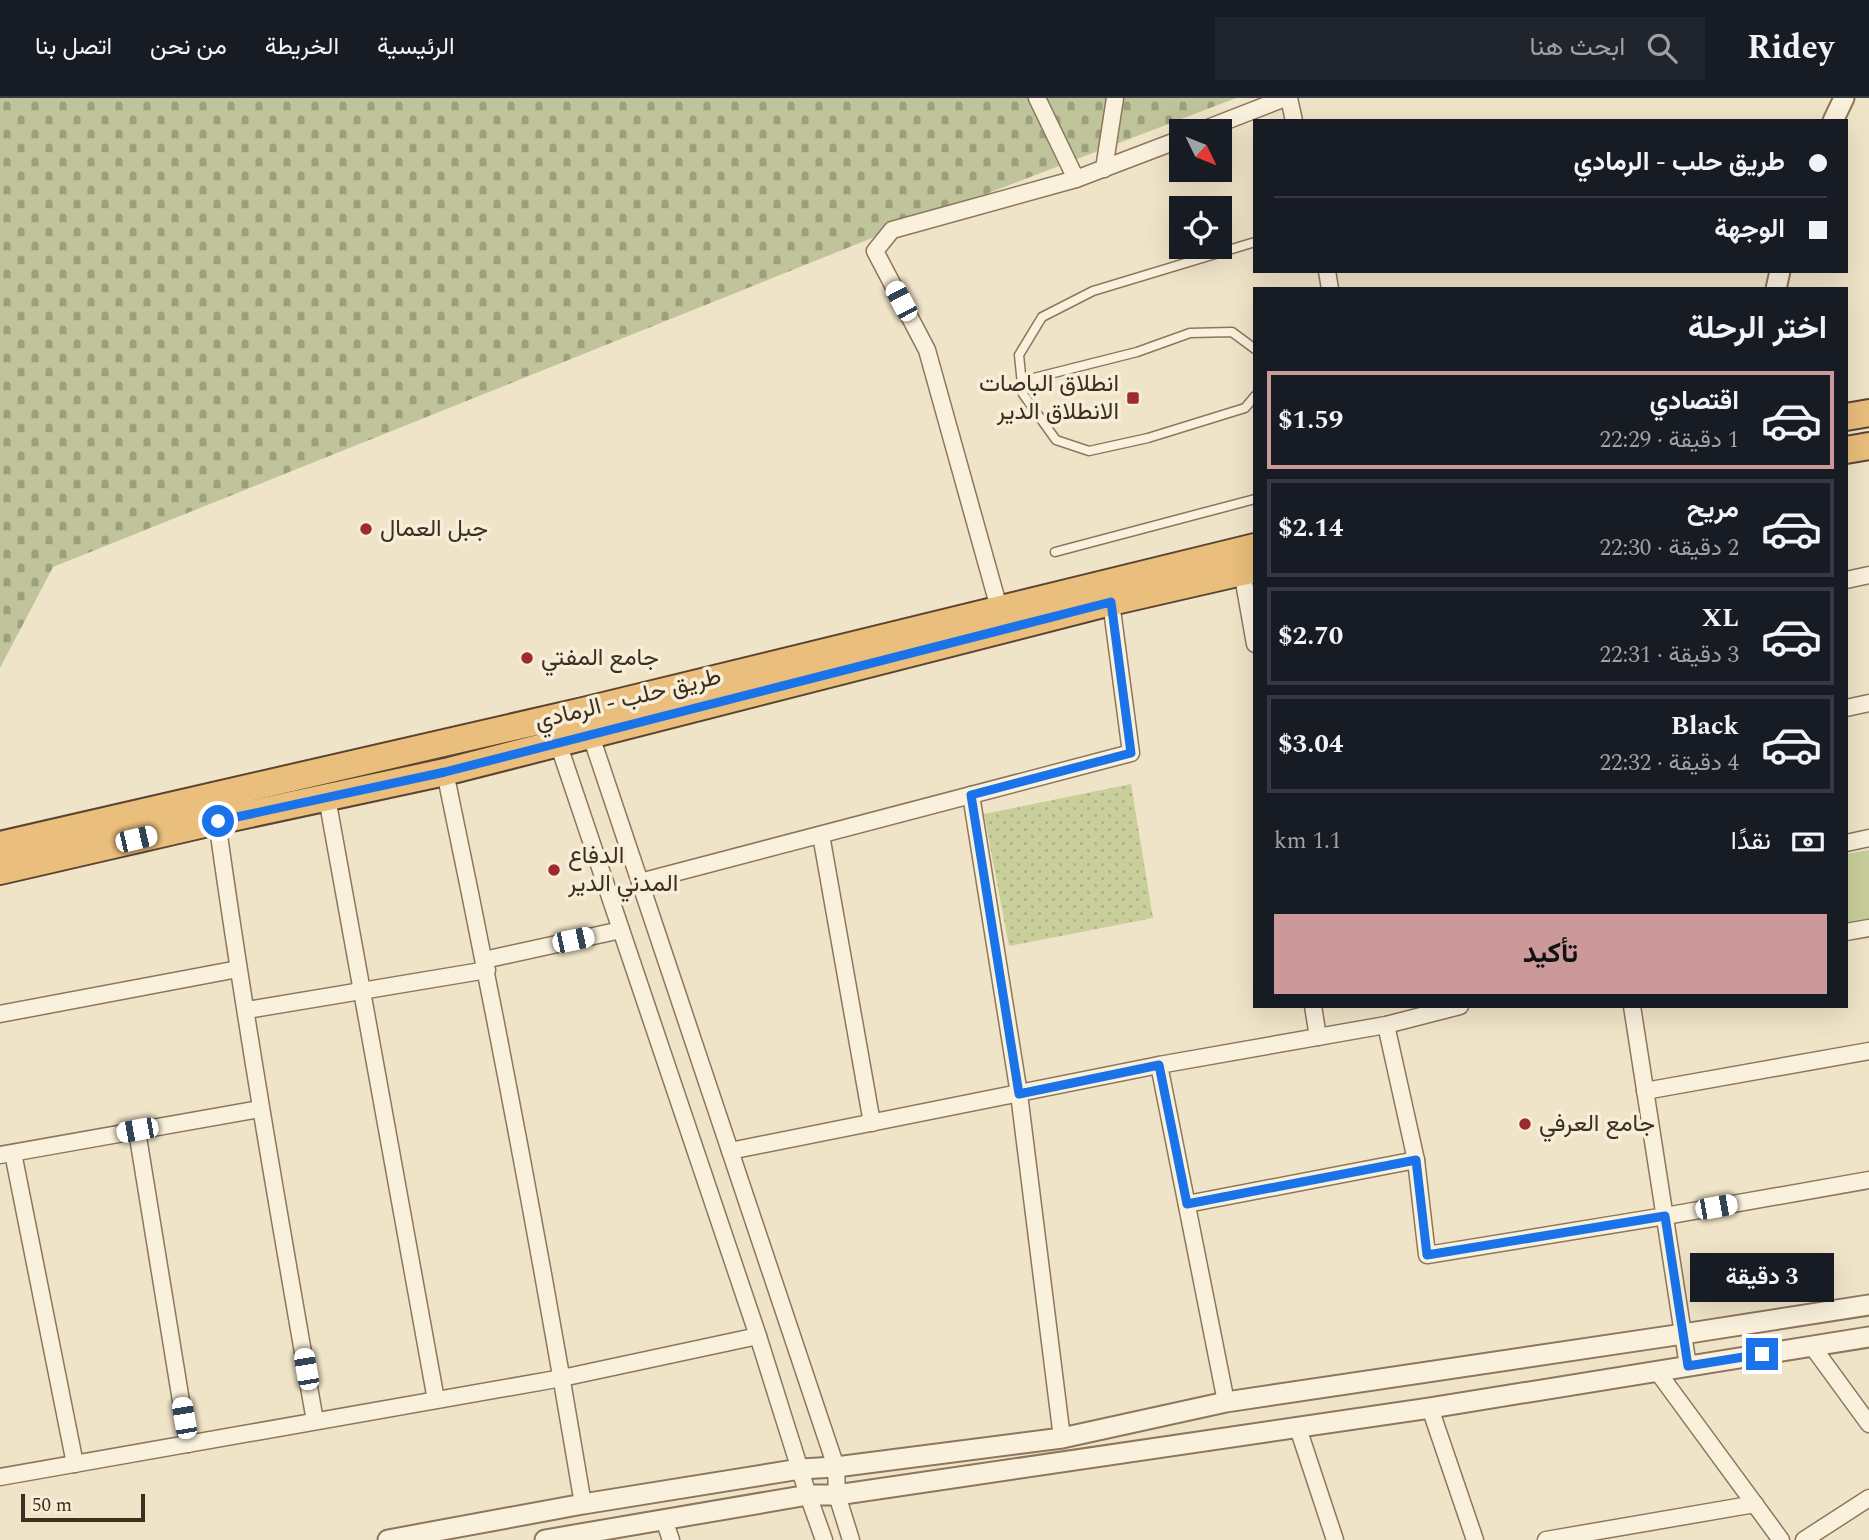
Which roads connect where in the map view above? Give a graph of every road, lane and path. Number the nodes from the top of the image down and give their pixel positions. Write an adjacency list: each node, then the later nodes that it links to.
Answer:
1 (1037, 98): 10 (street)
2 (1115, 98): 9 (street)
3 (1287, 98): 5 (street); 6 (street)
4 (1844, 98): 7 (street)
5 (1232, 119)
6 (1293, 119)
7 (1834, 119)
8 (1169, 144): 9 (street)
9 (1104, 169): 10 (street)
10 (1076, 179): 26 (street)
11 (1253, 243): 13 (lane)
12 (1253, 348): 13 (lane)
13 (1022, 381): 14 (lane)
14 (1253, 398)
15 (1869, 413): 16 (highway)
16 (1848, 417)
17 (1869, 446): 18 (highway)
18 (1848, 450)
19 (1253, 500): 21 (lane)
20 (1253, 547): 26 (highway, طريق حلب - الرمادي)
21 (1055, 552)
22 (1249, 570): 25 (highway, طريق حلب - الرمادي); 27 (street)
23 (1869, 575): 24 (street)
24 (1848, 580)
25 (1111, 602): 30 (highway, طريق حلب - الرمادي); 33 (street)
26 (999, 608): 30 (highway, طريق حلب - الرمادي)
27 (1253, 619)
28 (1869, 703): 29 (street)
29 (1848, 708)
30 (587, 722): 31 (highway, طريق حلب - الرمادي); 41 (street)
31 (554, 730): 32 (highway, طريق حلب - الرمادي); 39 (highway, طريق حلب - الرمادي); 43 (street)
32 (445, 772): 34 (highway, طريق حلب - الرمادي); 45 (street)
33 (971, 795): 36 (street); 58 (street)
34 (327, 799): 35 (highway, طريق حلب - الرمادي); 47 (street)
35 (218, 821): 40 (highway, طريق حلب - الرمادي); 46 (street)
36 (821, 835): 41 (street); 60 (street)
37 (1869, 838): 38 (street)
38 (1848, 843)
39 (0, 845)
40 (0, 871)
41 (640, 882): 62 (street)
42 (1869, 928): 44 (street)
43 (621, 930): 45 (street); 70 (street)
44 (1848, 932)
45 (485, 965): 47 (street); 75 (street)
46 (238, 969): 51 (street); 52 (street)
47 (360, 991): 51 (street); 76 (street)
48 (1313, 1008): 54 (street)
49 (1451, 1008): 53 (street)
50 (1632, 1008): 57 (street)
51 (247, 1010): 59 (street)
52 (0, 1014)
53 (1386, 1025): 54 (street); 64 (street)
54 (1318, 1037): 56 (street)
55 (1869, 1051): 57 (street)
56 (1159, 1065): 58 (street); 66 (street)
57 (1645, 1091): 67 (street)
58 (1019, 1094): 60 (street); 82 (street)
59 (260, 1109): 61 (street); 79 (street)
60 (873, 1123): 62 (street)
61 (137, 1130): 63 (street); 83 (street)
62 (730, 1152): 85 (street)
63 (7, 1154): 84 (street)
64 (1416, 1160): 66 (street); 67 (street)
65 (1869, 1180): 67 (street)
66 (1187, 1204): 77 (street)
67 (1665, 1216): 69 (street)
68 (1869, 1305): 69 (street)
69 (1683, 1334): 73 (street); 77 (street)
70 (758, 1336): 75 (street); 86 (street)
71 (1869, 1337): 72 (street)
72 (1812, 1346): 73 (street); 80 (street)
73 (1688, 1366): 74 (street)
74 (1657, 1371): 78 (street); 92 (street)
75 (562, 1378): 76 (street); 91 (street)
76 (436, 1400): 79 (street)
77 (1226, 1402): 82 (street)
78 (1430, 1408): 81 (street); 100 (street)
79 (315, 1422): 83 (street)
80 (1869, 1424)
81 (1298, 1428): 89 (street); 99 (street)
82 (1062, 1438): 85 (street)
83 (188, 1444): 84 (street)
84 (75, 1464): 87 (street)
85 (836, 1467): 86 (street); 89 (street)
86 (800, 1469): 88 (street); 91 (street)
87 (0, 1477)
88 (808, 1495): 89 (street); 93 (street); 97 (street)
89 (837, 1495): 98 (street)
90 (1869, 1498): 103 (street)
91 (583, 1504): 94 (street)
92 (1755, 1504): 101 (street); 102 (street)
93 (664, 1520): 95 (street); 96 (street)
94 (400, 1539)
95 (545, 1540)
96 (671, 1540)
97 (824, 1540)
98 (851, 1540)
99 (1335, 1540)
100 (1473, 1540)
101 (1546, 1540)
102 (1781, 1540)
103 (1804, 1540)

